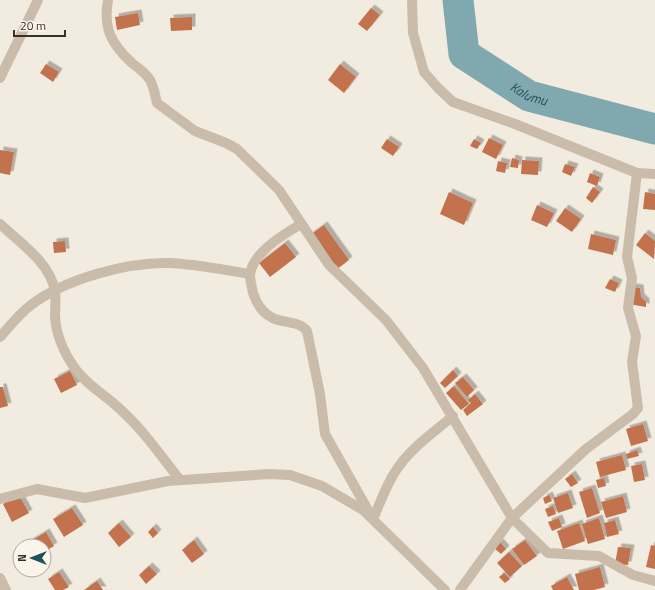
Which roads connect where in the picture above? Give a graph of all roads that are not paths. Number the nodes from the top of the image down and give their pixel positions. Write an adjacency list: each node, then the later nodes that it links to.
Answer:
1 (38, 0): 4 (street)
2 (108, 0): 8 (street)
3 (412, 0): 5 (street)
4 (0, 78)
5 (637, 173): 6 (street); 15 (street)
6 (655, 174)
7 (0, 224): 10 (street)
8 (301, 224): 9 (street); 12 (street)
9 (250, 274): 10 (street); 16 (street)
10 (55, 291): 11 (street); 13 (street)
11 (0, 338)
12 (453, 416): 15 (street); 16 (street)
13 (180, 480): 14 (street); 16 (street)
14 (0, 499)
15 (512, 518): 18 (street); 21 (street)
16 (373, 519): 20 (street)
17 (0, 578): 19 (street)
18 (655, 581)
19 (6, 590)
20 (445, 590)
21 (460, 590)

